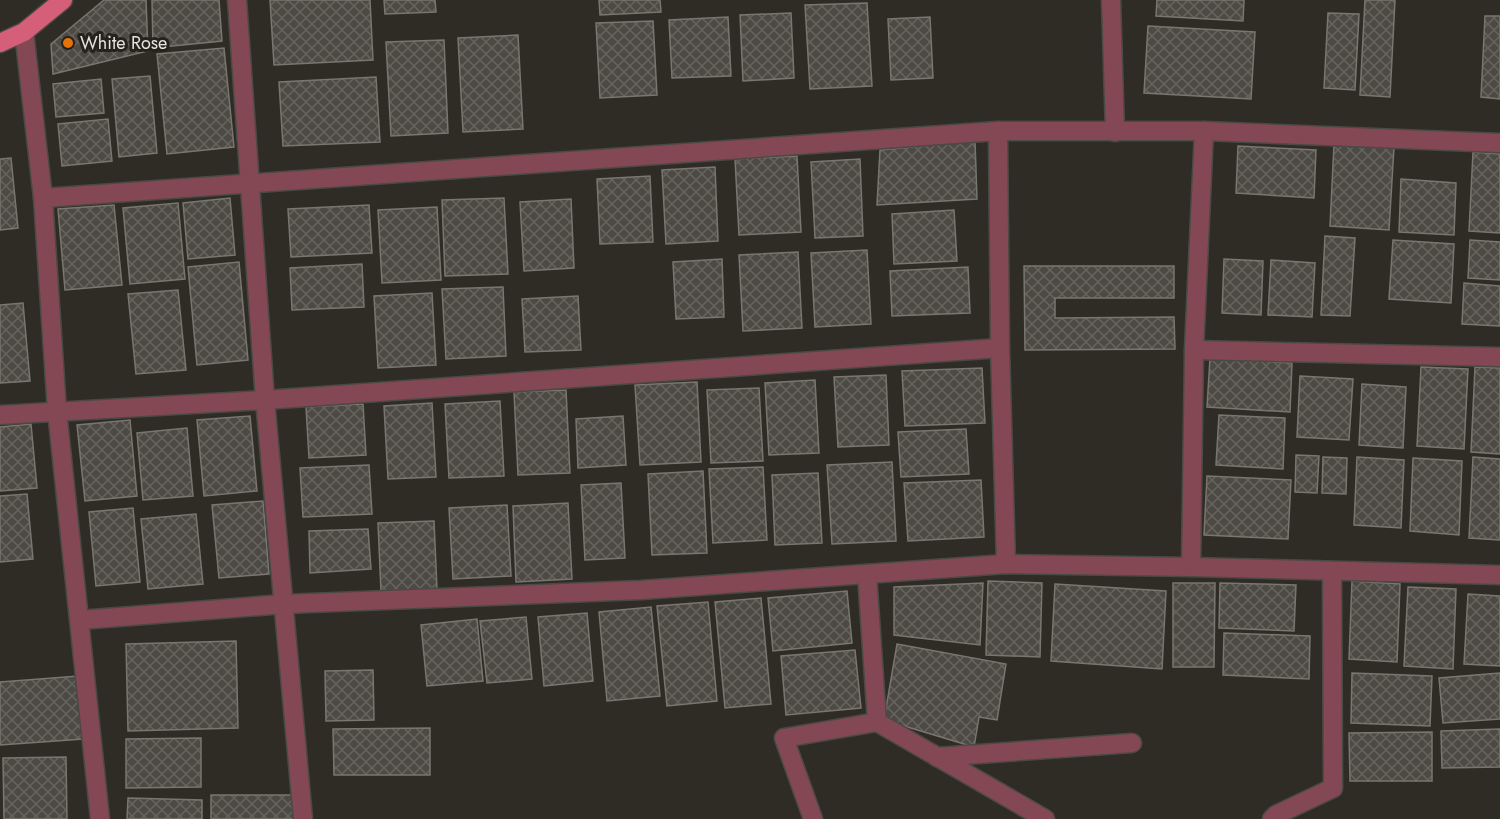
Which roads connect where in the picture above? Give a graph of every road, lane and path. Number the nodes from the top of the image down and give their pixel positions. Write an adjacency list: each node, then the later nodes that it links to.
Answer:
1 (63, 0): 4 (main road)
2 (237, 0): 10 (street)
3 (1111, 0): 8 (street)
4 (24, 32): 5 (main road); 11 (street)
5 (0, 43)
6 (998, 131): 8 (street); 10 (street); 12 (street)
7 (1204, 131): 8 (street); 9 (street); 13 (street)
8 (1115, 132)
9 (1500, 143)
10 (249, 183): 11 (street); 15 (street)
11 (43, 198): 16 (street)
12 (1000, 348): 15 (street); 18 (street)
13 (1194, 350): 14 (street); 19 (street)
14 (1500, 357)
15 (265, 400): 16 (street); 23 (street)
16 (57, 411): 17 (street); 24 (street)
17 (0, 415)
18 (1006, 564): 19 (street); 21 (street)
19 (1191, 567): 20 (street)
20 (1332, 572): 22 (street); 32 (street)
21 (867, 574): 23 (street); 25 (street)
22 (1500, 575)
23 (284, 604): 24 (street); 29 (street)
24 (80, 620): 28 (street)
25 (877, 722): 27 (street); 30 (street)
26 (1132, 743): 27 (street)
27 (937, 757): 31 (street)
28 (100, 819)
29 (303, 819)
30 (813, 819)
31 (1045, 819)
32 (1272, 819)

